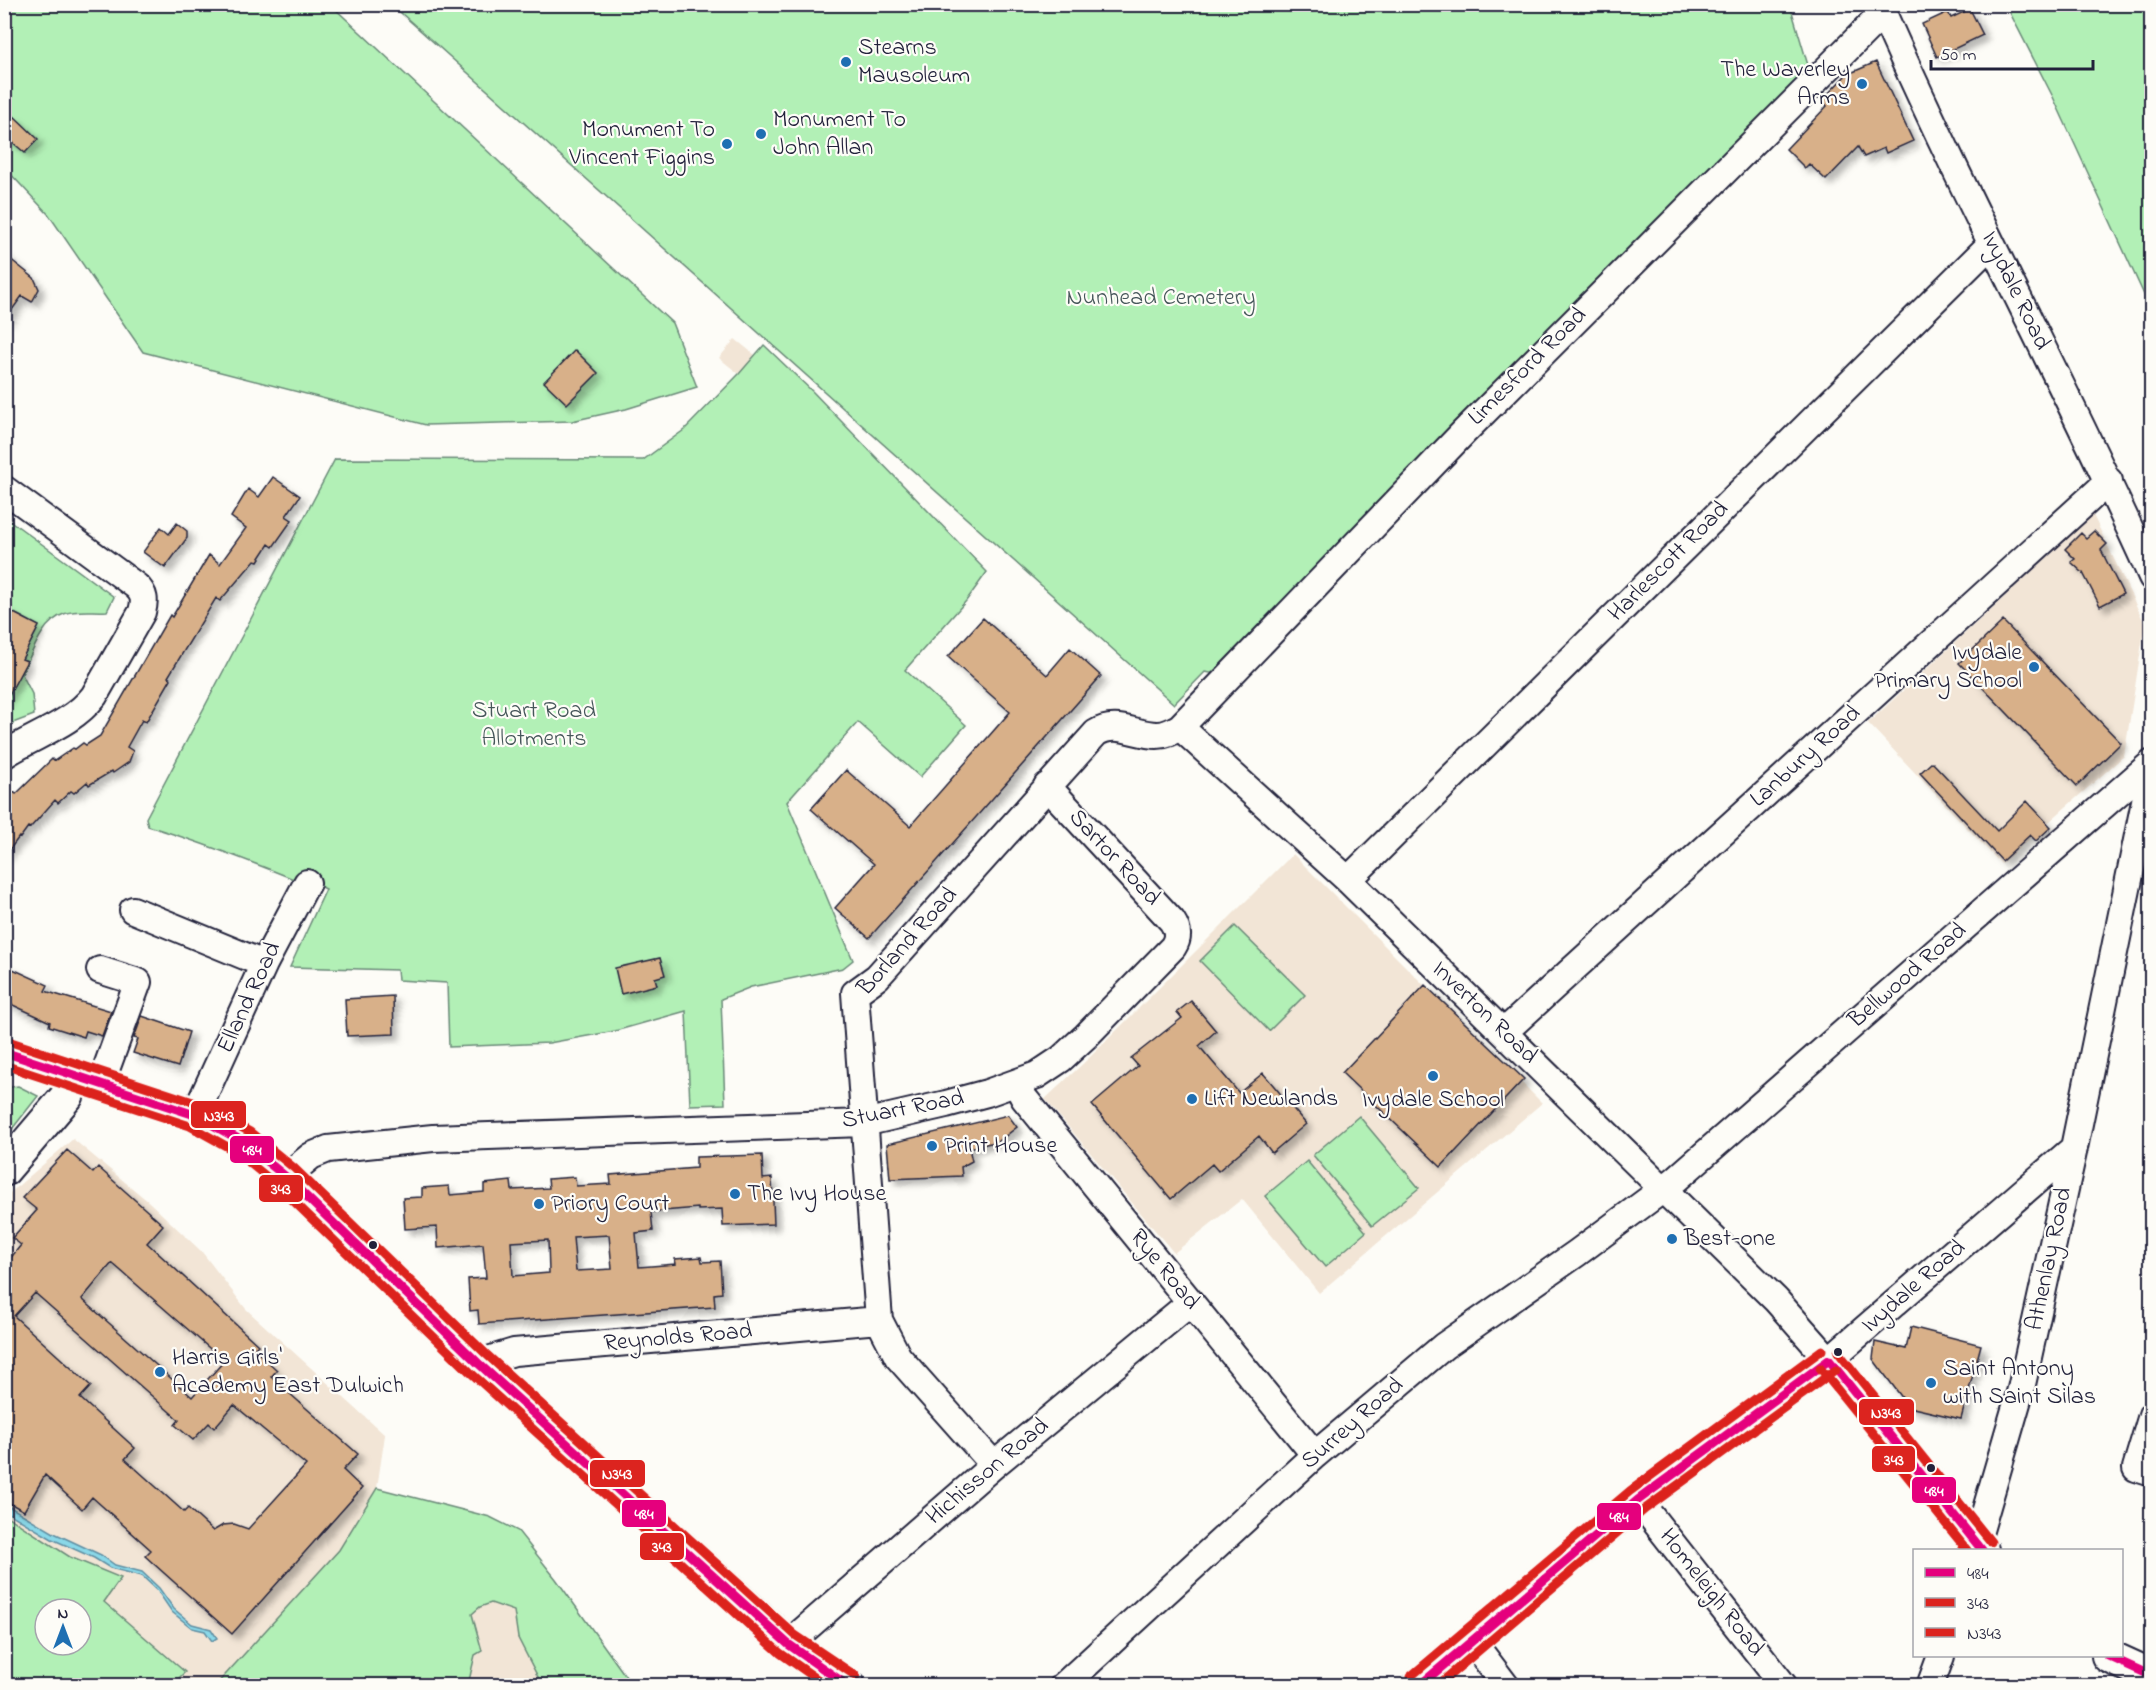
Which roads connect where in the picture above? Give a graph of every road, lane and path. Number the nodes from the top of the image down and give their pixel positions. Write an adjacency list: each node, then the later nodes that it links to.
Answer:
1 (1881, 9): 2 (street, Ivydale Road); 6 (street, Limesford Road)
2 (1991, 244): 3 (street, Ivydale Road); 10 (street, Harlescott Road)
3 (2109, 482): 5 (street, Ivydale Road); 16 (street, Lanbury Road)
4 (4, 489): 7 (street)
5 (2151, 577)
6 (1180, 728): 9 (street, Borland Road); 10 (street, Inverton Road)
7 (4, 755)
8 (2151, 765): 22 (street); 25 (street, Bellwood Road)
9 (1047, 786): 13 (street, Sartor Road); 21 (street, Borland Road)
10 (1348, 880): 16 (street, Inverton Road)
11 (307, 883): 14 (street, Elland Road)
12 (133, 910): 14 (street)
13 (1177, 933): 19 (street, Stuart Road)
14 (264, 964): 20 (street, Elland Road)
15 (100, 970): 18 (street)
16 (1503, 1032): 25 (street, Inverton Road)
17 (4, 1052): 18 (street)
18 (88, 1080): 20 (street); 23 (street)
19 (1016, 1083): 21 (street, Stuart Road); 26 (street, Rye Road)
20 (195, 1115): 24 (street)
21 (864, 1123): 24 (street, Stuart Road); 27 (street, Borland Road)
22 (2074, 1148): 28 (street, Ivydale Road); 35 (street, Athenlay Road)
23 (4, 1170)
24 (286, 1177): 29 (street)
25 (1663, 1189): 28 (street, Inverton Road); 31 (street, Surrey Road)
26 (1190, 1303): 31 (street, Rye Road); 32 (street, Hichisson Road)
27 (879, 1320): 29 (street, Reynolds Road); 32 (street, Borland Road)
28 (1829, 1360): 34 (street, Ivydale Road); 35 (street)
29 (478, 1363): 37 (street)
30 (2151, 1415): 33 (street)
31 (1316, 1455): 42 (street, Surrey Road)
32 (994, 1465): 37 (street, Hichisson Road)
33 (2151, 1473)
34 (1638, 1500): 36 (street, Ivydale Road); 45 (street, Homeleigh Road)
35 (1980, 1549)
36 (1472, 1641): 43 (street, Ivydale Road); 44 (street)
37 (788, 1644): 41 (street)
38 (1941, 1657): 46 (street)
39 (2110, 1657): 40 (street)
40 (2151, 1676)
41 (849, 1686)
42 (1063, 1686)
43 (1418, 1686)
44 (1506, 1686)
45 (1784, 1686)
46 (1930, 1686)

